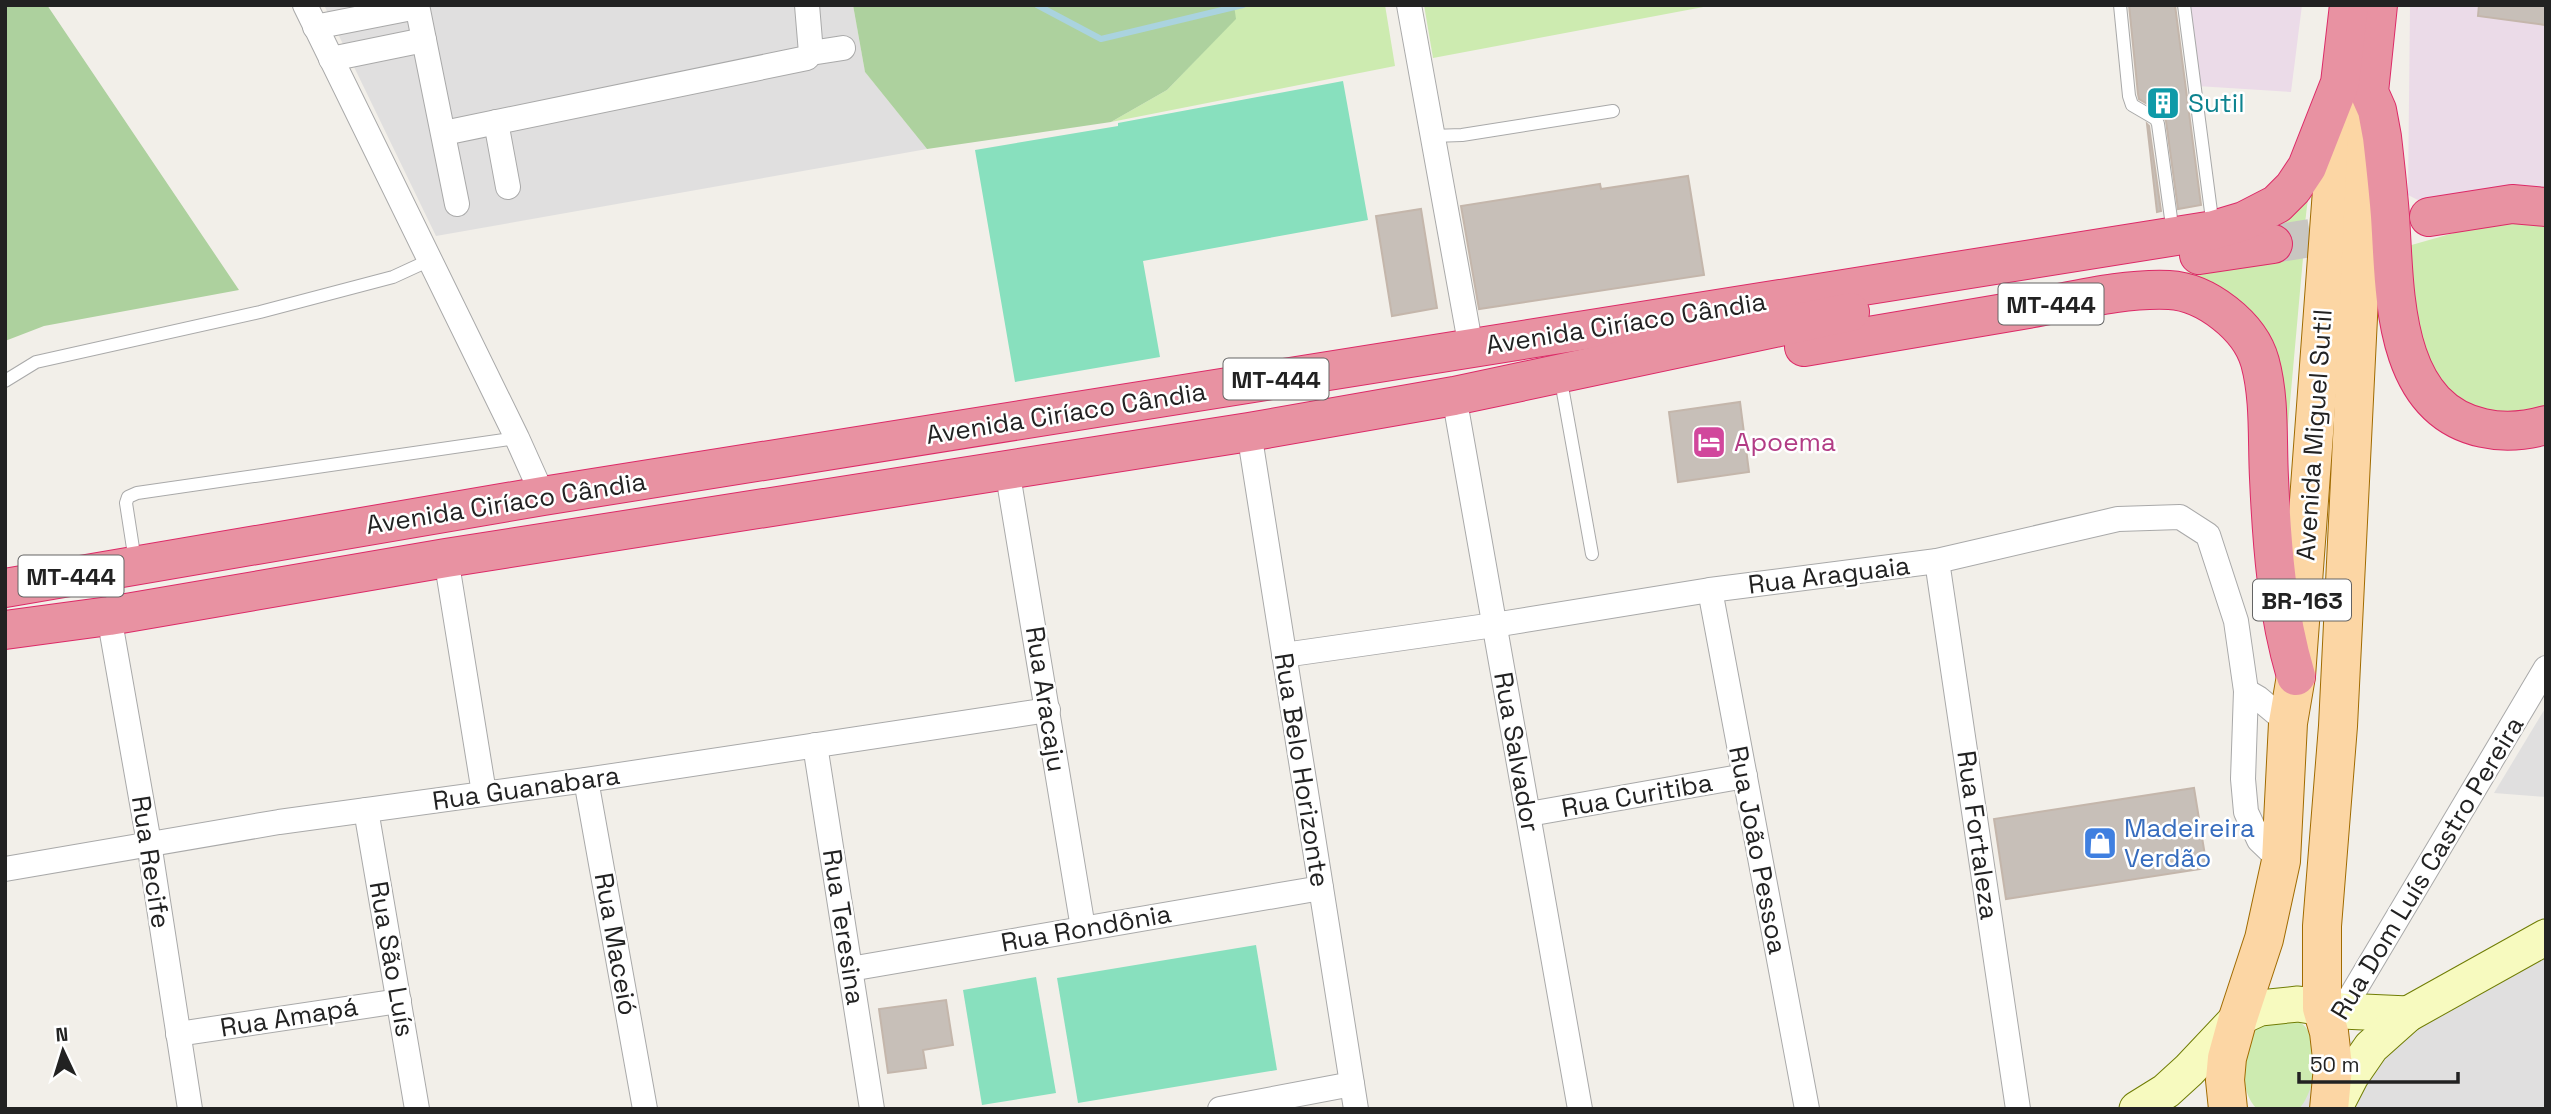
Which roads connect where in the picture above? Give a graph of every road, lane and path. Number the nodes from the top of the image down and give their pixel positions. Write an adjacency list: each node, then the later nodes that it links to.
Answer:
1 (807, 5): 13 (street)
2 (1409, 5): 19 (street)
3 (2120, 5): 25 (lane)
4 (2184, 5): 24 (lane)
5 (2333, 5): 15 (street, Avenida Miguel Sutil)
6 (2348, 5): 15 (highway, BR-163)
7 (2378, 5): 15 (highway, BR-163)
8 (2395, 5): 15 (street, Avenida Miguel Sutil)
9 (417, 6): 10 (street); 11 (street)
10 (310, 16): 14 (street)
11 (424, 40): 14 (street); 18 (street)
12 (843, 48): 13 (street)
13 (811, 53): 17 (street)
14 (331, 59): 27 (street)
15 (2356, 69): 24 (highway, Avenida Ciríaco Cândia / MT-444); 33 (highway); 49 (main road, Avenida Miguel Sutil / BR-163); 68 (main road, Avenida Miguel Sutil / BR-163)
16 (1613, 111): 19 (lane)
17 (496, 122): 18 (street); 20 (street)
18 (444, 133): 21 (street)
19 (1432, 136): 28 (street)
20 (508, 187)
21 (457, 204)
22 (2546, 207): 23 (highway)
23 (2429, 217)
24 (2214, 230): 25 (highway, Avenida Ciríaco Cândia / MT-444)
25 (2174, 238): 28 (highway, Avenida Ciríaco Cândia / MT-444)
26 (2273, 244): 31 (highway)
27 (430, 260): 29 (lane); 35 (street)
28 (1471, 348): 37 (highway, Avenida Ciríaco Cândia / MT-444)
29 (5, 381)
30 (1561, 381): 31 (highway, MT-444); 38 (lane); 49 (highway, MT-444)
31 (1500, 386): 32 (highway, Avenida Ciríaco Cândia / MT-444)
32 (1454, 396): 34 (highway, Avenida Ciríaco Cândia / MT-444); 45 (street, Rua Salvador)
33 (2546, 425)
34 (1249, 432): 36 (highway, Avenida Ciríaco Cândia / MT-444); 47 (street, Rua Belo Horizonte)
35 (517, 438): 37 (street); 41 (lane)
36 (1007, 469): 39 (highway, Avenida Ciríaco Cândia / MT-444); 51 (street, Rua Aracaju)
37 (543, 496): 41 (highway, Avenida Ciríaco Cândia / MT-444)
38 (1592, 554)
39 (446, 558): 44 (highway, Avenida Ciríaco Cândia / MT-444); 56 (street)
40 (1937, 561): 43 (street, Rua Araguaia); 50 (street, Rua Araguaia); 81 (street, Rua Fortaleza)
41 (136, 565): 42 (highway, Avenida Ciríaco Cândia / MT-444)
42 (5, 588)
43 (1710, 590): 45 (street, Rua Araguaia); 54 (street, Rua João Pessoa)
44 (109, 616): 46 (highway, Avenida Ciríaco Cândia / MT-444); 59 (street, Rua Recife)
45 (1494, 625): 47 (street, Rua Araguaia); 58 (street, Rua Salvador)
46 (5, 630)
47 (1284, 655): 62 (street, Rua Belo Horizonte)
48 (2546, 668): 68 (street, Rua Dom Luís Castro Pereira)
49 (2296, 677): 52 (main road, Avenida Miguel Sutil / BR-163)
50 (2246, 691): 52 (street); 60 (street, Rua Araguaia)
51 (1048, 710): 53 (street, Rua Guanabara); 63 (street, Rua Aracaju)
52 (2288, 723): 60 (main road, Avenida Miguel Sutil / BR-163)
53 (815, 745): 55 (street, Rua Guanabara); 65 (street, Rua Teresina)
54 (1745, 776): 58 (street, Rua Curitiba); 80 (street, Rua João Pessoa)
55 (586, 780): 56 (street, Rua Guanabara); 75 (street, Rua Maceió)
56 (484, 793): 57 (street, Rua Guanabara)
57 (366, 810): 59 (street, Rua Guanabara); 66 (street, Rua São Luís)
58 (1529, 814): 79 (street, Rua Salvador)
59 (149, 843): 61 (street, Rua Guanabara); 70 (street, Rua Recife)
60 (2281, 862): 69 (main road, Avenida Miguel Sutil / BR-163)
61 (5, 869)
62 (1321, 888): 63 (street, Rua Rondônia); 71 (street, Rua Belo Horizonte)
63 (1083, 928): 65 (street, Rua Rondônia)
64 (2546, 937): 67 (street)
65 (850, 969): 76 (street, Rua Teresina)
66 (399, 1001): 70 (street, Rua Amapá); 74 (street, Rua São Luís)
67 (2408, 1014): 68 (street); 83 (street)
68 (2331, 1017): 69 (street); 83 (main road, Avenida Miguel Sutil / BR-163)
69 (2238, 1018): 72 (street); 82 (main road, Avenida Miguel Sutil / BR-163)
70 (178, 1034): 73 (street, Rua Recife)
71 (1352, 1084): 77 (street); 78 (street, Rua Belo Horizonte)
72 (2140, 1108)
73 (190, 1109)
74 (417, 1109)
75 (645, 1109)
76 (872, 1109)
77 (1220, 1109)
78 (1356, 1109)
79 (1580, 1109)
80 (1807, 1109)
81 (2018, 1109)
82 (2228, 1109)
83 (2332, 1109)

